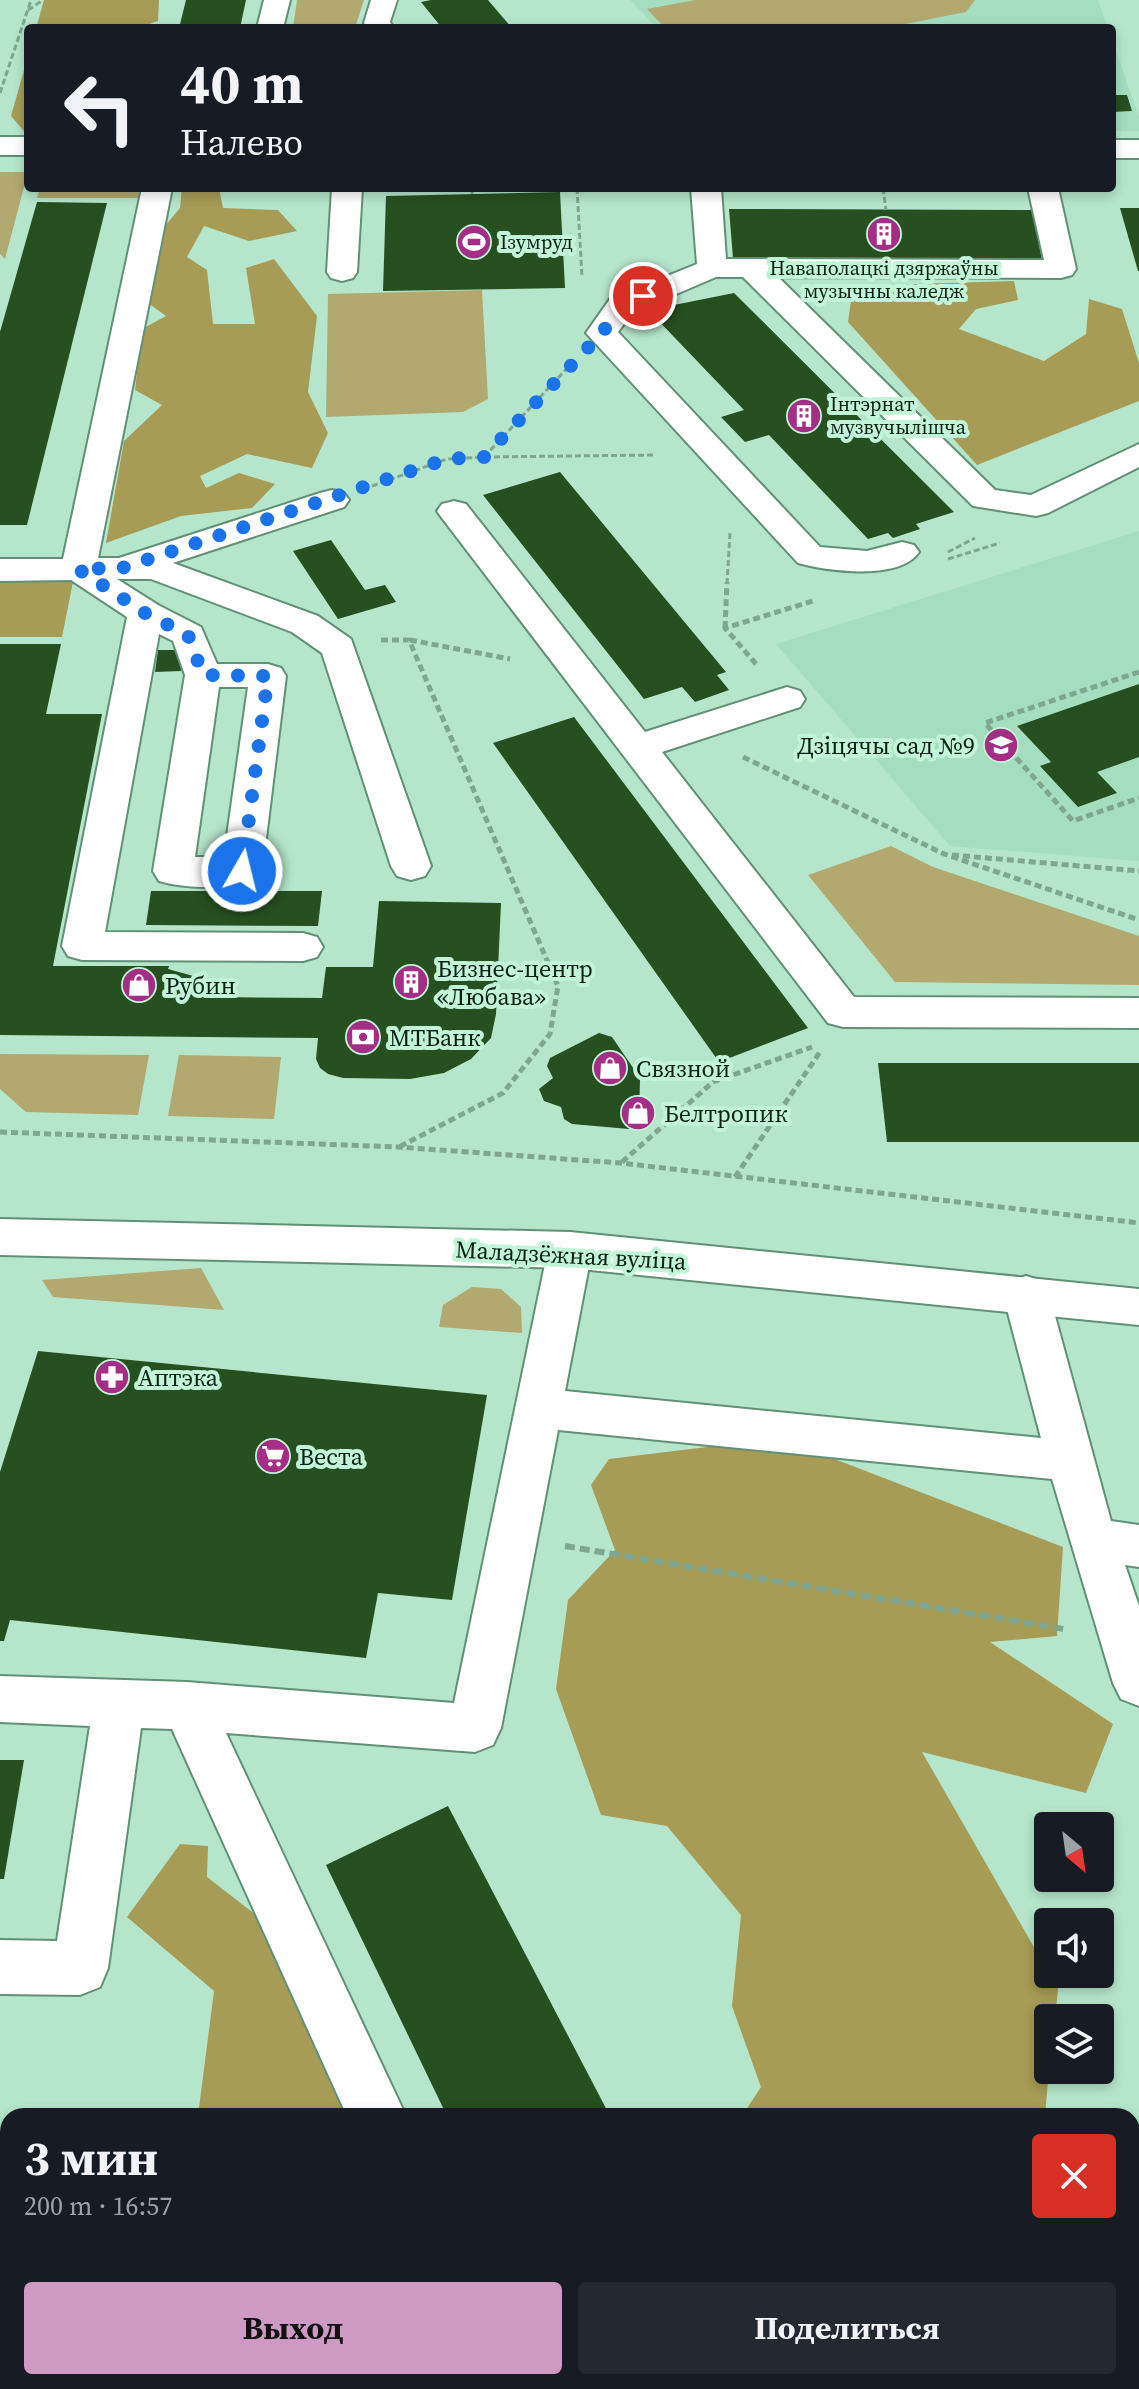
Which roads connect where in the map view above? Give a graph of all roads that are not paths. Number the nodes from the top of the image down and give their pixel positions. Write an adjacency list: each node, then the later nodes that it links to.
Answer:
1 (277, 0): 3 (main road)
2 (384, 0): 4 (main road)
3 (271, 24)
4 (378, 24)
5 (0, 146): 6 (main road)
6 (24, 146)
7 (1116, 149): 8 (main road)
8 (1139, 149)
9 (156, 192): 21 (main road)
10 (347, 192): 15 (main road)
11 (706, 192): 13 (main road)
12 (1044, 192): 14 (main road)
13 (712, 268): 14 (main road); 19 (main road)
14 (751, 268): 16 (main road)
15 (342, 272)
16 (1139, 454)
17 (332, 500): 20 (main road)
18 (454, 511): 26 (main road)
19 (902, 552)
20 (122, 568): 21 (main road); 27 (main road)
21 (78, 569): 22 (main road); 23 (main road)
22 (0, 570)
23 (145, 613): 24 (main road); 28 (main road)
24 (203, 675): 24 (main road)
25 (787, 699): 26 (main road)
26 (638, 747): 29 (main road)
27 (411, 866)
28 (303, 947)
29 (1139, 1013)
30 (0, 1237): 31 (main road, Маладзёжная вуліца)
31 (570, 1250): 32 (main road, Маладзёжная вуліца); 34 (main road)
32 (1026, 1294): 33 (main road, Маладзёжная вуліца); 35 (main road)
33 (1139, 1307)
34 (539, 1408): 35 (main road); 41 (main road)
35 (1071, 1461): 36 (main road)
36 (1092, 1539): 37 (main road); 38 (main road)
37 (1139, 1546)
38 (1139, 1683)
39 (0, 1699): 40 (main road)
40 (119, 1703): 41 (main road); 42 (main road)
41 (187, 1706): 43 (main road)
42 (0, 1967)
43 (373, 2108)

